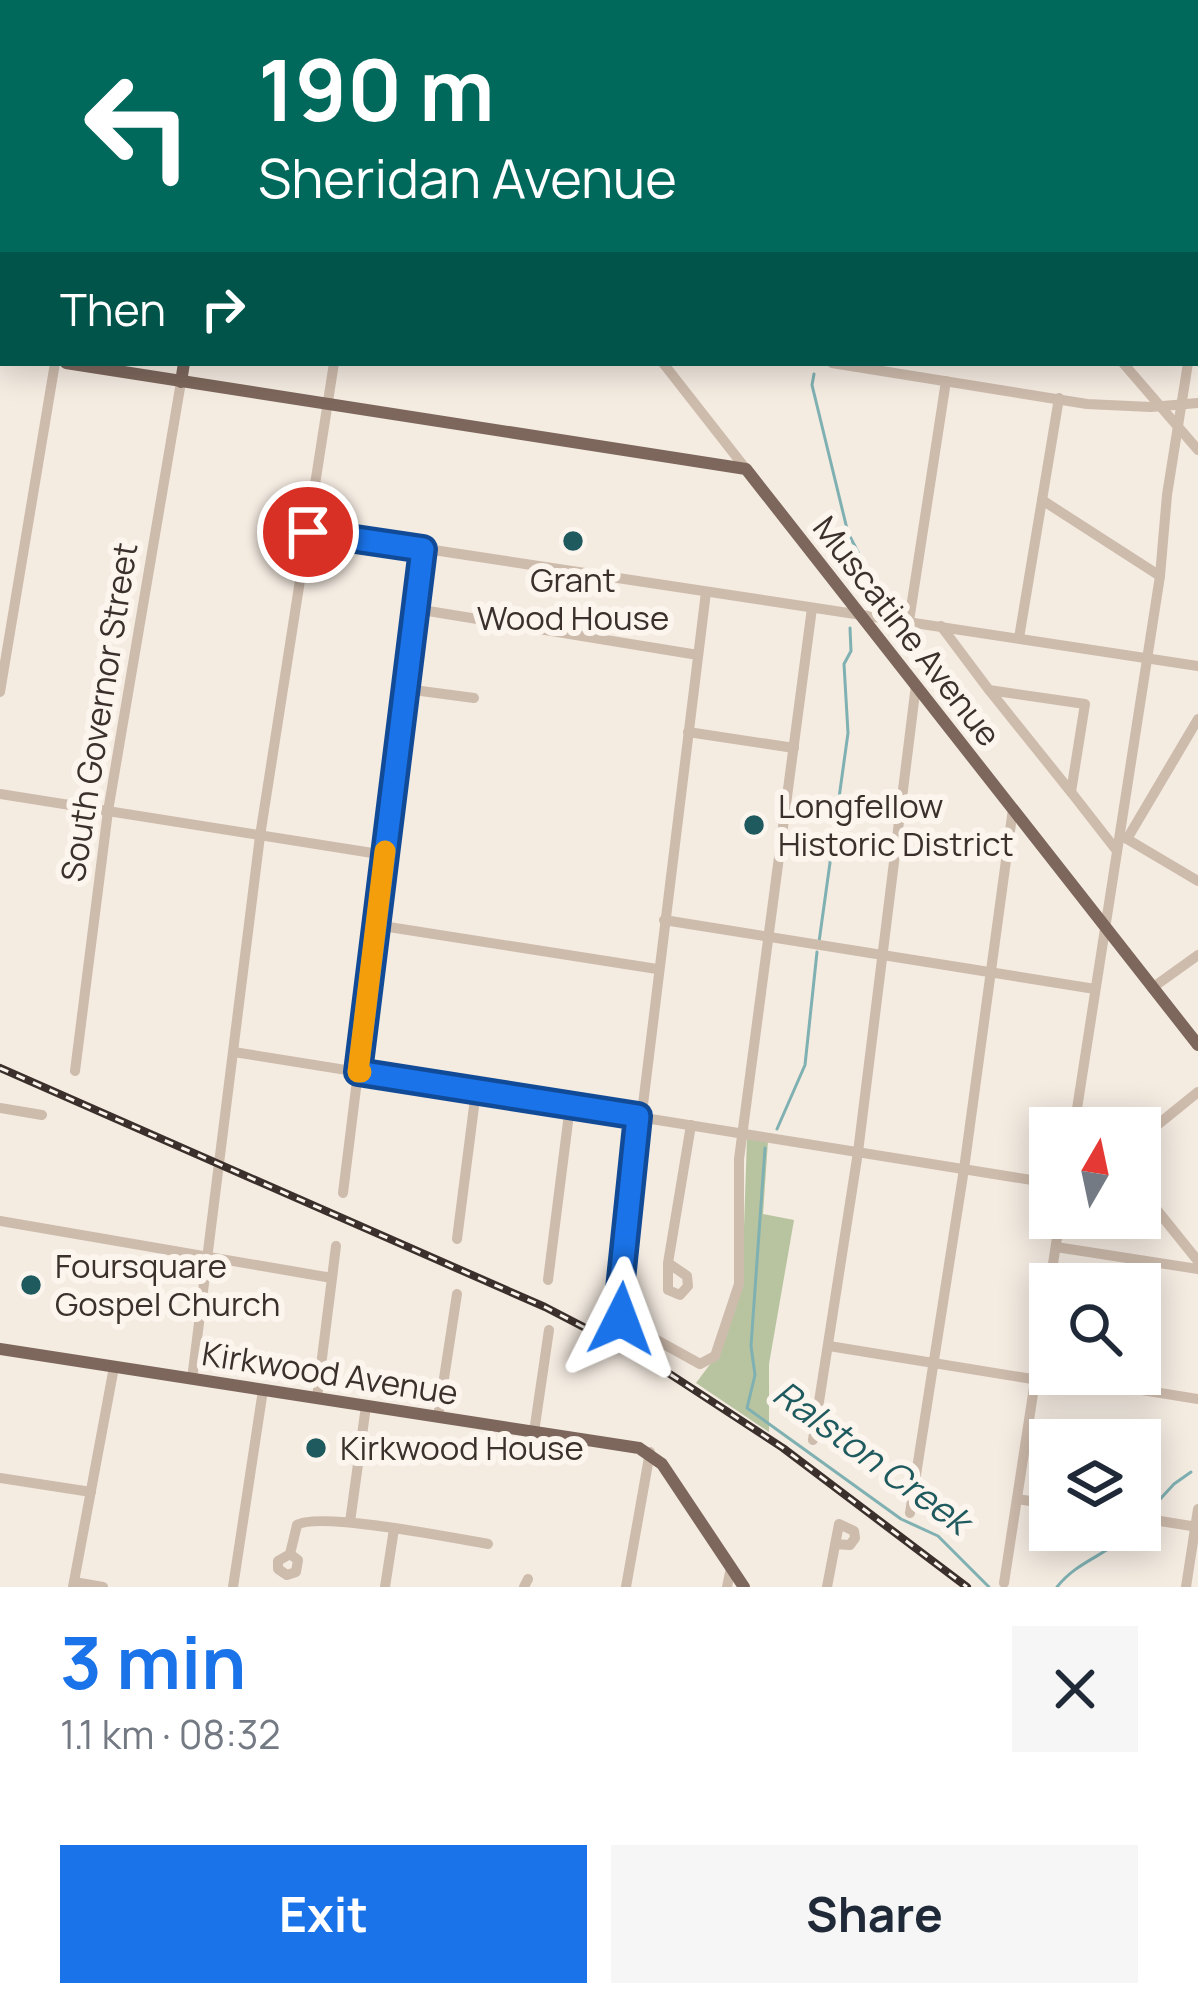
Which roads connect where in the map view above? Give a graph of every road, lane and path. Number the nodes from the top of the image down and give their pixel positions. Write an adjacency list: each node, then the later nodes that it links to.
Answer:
1 (54, 366): 36 (street)
2 (84, 366): 10 (main road)
3 (184, 366): 10 (main road, South Governor Street)
4 (334, 366): 14 (street)
5 (665, 366): 18 (street, Muscatine Avenue)
6 (851, 366): 9 (street)
7 (1126, 366): 15 (street)
8 (1187, 366): 13 (street)
9 (946, 381): 11 (street); 27 (street)
10 (181, 382): 14 (main road); 44 (street, South Governor Street)
11 (1059, 398): 15 (street); 19 (street)
12 (1198, 403): 13 (street)
13 (1181, 404): 15 (street); 16 (street)
14 (328, 405): 18 (main road); 20 (street)
15 (1159, 406): 16 (street)
16 (1178, 428): 17 (street); 22 (street)
17 (1198, 450)
18 (746, 469): 26 (main road, Muscatine Avenue)
19 (1042, 500): 22 (street); 29 (street)
20 (308, 532): 21 (street); 45 (street)
21 (423, 549): 23 (street); 25 (street)
22 (1160, 576): 31 (street)
23 (706, 592): 24 (street); 30 (street)
24 (812, 608): 26 (street); 40 (street)
25 (416, 609): 30 (street); 34 (street)
26 (861, 615): 27 (street); 33 (main road, Muscatine Avenue)
27 (909, 621): 28 (street)
28 (941, 626): 29 (street); 35 (street)
29 (1019, 638): 31 (street)
30 (698, 655): 39 (street)
31 (1147, 658): 32 (street); 46 (street)
32 (1198, 666)
33 (916, 685): 43 (main road, Muscatine Avenue); 54 (street)
34 (406, 689): 37 (street); 48 (street)
35 (989, 690): 41 (street); 41 (street)
36 (0, 692)
37 (474, 698)
38 (1198, 719): 46 (street)
39 (688, 732): 40 (street); 50 (street)
40 (794, 748): 53 (street)
41 (1071, 792): 47 (street)
42 (0, 794): 44 (street)
43 (1013, 809): 52 (main road, Muscatine Avenue); 57 (street)
44 (108, 811): 45 (street); 62 (street, South Governor Street)
45 (260, 836): 48 (street); 61 (street)
46 (1123, 837): 47 (street); 49 (street)
47 (1117, 851): 52 (street)
48 (385, 855): 51 (street)
49 (1198, 881)
50 (664, 920): 53 (street); 56 (street)
51 (376, 925): 56 (street); 63 (street)
52 (1104, 927): 58 (main road, Muscatine Avenue); 59 (street)
53 (769, 937): 54 (street); 73 (street)
54 (881, 954): 57 (street); 74 (street)
55 (1198, 955): 58 (street)
56 (657, 969): 70 (street)
57 (990, 972): 59 (street); 75 (street)
58 (1152, 988): 60 (main road, Muscatine Avenue)
59 (1095, 989): 67 (street)
60 (1198, 1045)
61 (234, 1052): 63 (street); 84 (street)
62 (75, 1071)
63 (358, 1072): 64 (street); 77 (street)
64 (476, 1091): 66 (street); 80 (street)
65 (1198, 1092): 71 (street)
66 (570, 1106): 70 (street); 89 (street)
67 (1077, 1107)
68 (0, 1108): 69 (street)
69 (42, 1115)
70 (638, 1116): 72 (street); 73 (street)
71 (1161, 1122)
72 (691, 1126): 73 (street); 85 (street)
73 (743, 1134): 74 (street)
74 (858, 1152): 75 (street); 92 (street)
75 (964, 1169): 76 (street); 94 (street)
76 (1029, 1180)
77 (343, 1193)
78 (1161, 1217): 87 (street)
79 (0, 1221): 84 (street)
80 (457, 1239)
81 (1057, 1239): 83 (street)
82 (336, 1246): 88 (street)
83 (1056, 1247): 86 (street); 87 (street)
84 (208, 1256): 88 (street); 97 (street)
85 (668, 1263)
86 (1054, 1263)
87 (1198, 1266)
88 (332, 1278): 101 (street)
89 (548, 1280)
90 (457, 1294): 104 (street)
91 (549, 1330): 105 (street)
92 (829, 1346): 94 (street); 106 (street)
93 (0, 1349): 95 (main road, Kirkwood Avenue)
94 (933, 1362): 96 (street); 113 (street)
95 (114, 1367): 97 (main road, Kirkwood Avenue); 109 (street)
96 (1029, 1376)
97 (193, 1379): 98 (main road, Kirkwood Avenue)
98 (262, 1390): 101 (main road, Kirkwood Avenue); 126 (street)
99 (1161, 1393): 102 (street)
100 (1033, 1395): 110 (street)
101 (317, 1398): 103 (main road, Kirkwood Avenue)
102 (1198, 1399)
103 (366, 1406): 104 (main road, Kirkwood Avenue); 115 (street)
104 (438, 1417): 105 (main road, Kirkwood Avenue)
105 (534, 1432): 107 (main road, Kirkwood Avenue)
106 (813, 1440)
107 (650, 1452): 121 (main road); 128 (street)
108 (0, 1478): 109 (street)
109 (91, 1492): 123 (street)
110 (1017, 1499): 111 (street); 122 (street)
111 (1029, 1501)
112 (1198, 1509): 116 (street)
113 (910, 1513)
114 (1161, 1521): 116 (street)
115 (350, 1522): 117 (street); 120 (street)
116 (1197, 1527): 131 (street)
117 (394, 1529): 118 (street); 127 (street)
118 (488, 1544)
119 (836, 1544): 124 (street)
120 (290, 1554)
121 (731, 1568): 129 (street); 130 (main road)
122 (1004, 1583)
123 (73, 1584): 125 (street)
124 (831, 1586)
125 (103, 1587)
126 (233, 1587)
127 (385, 1587)
128 (626, 1587)
129 (728, 1587)
130 (744, 1587)
131 (1186, 1587)

